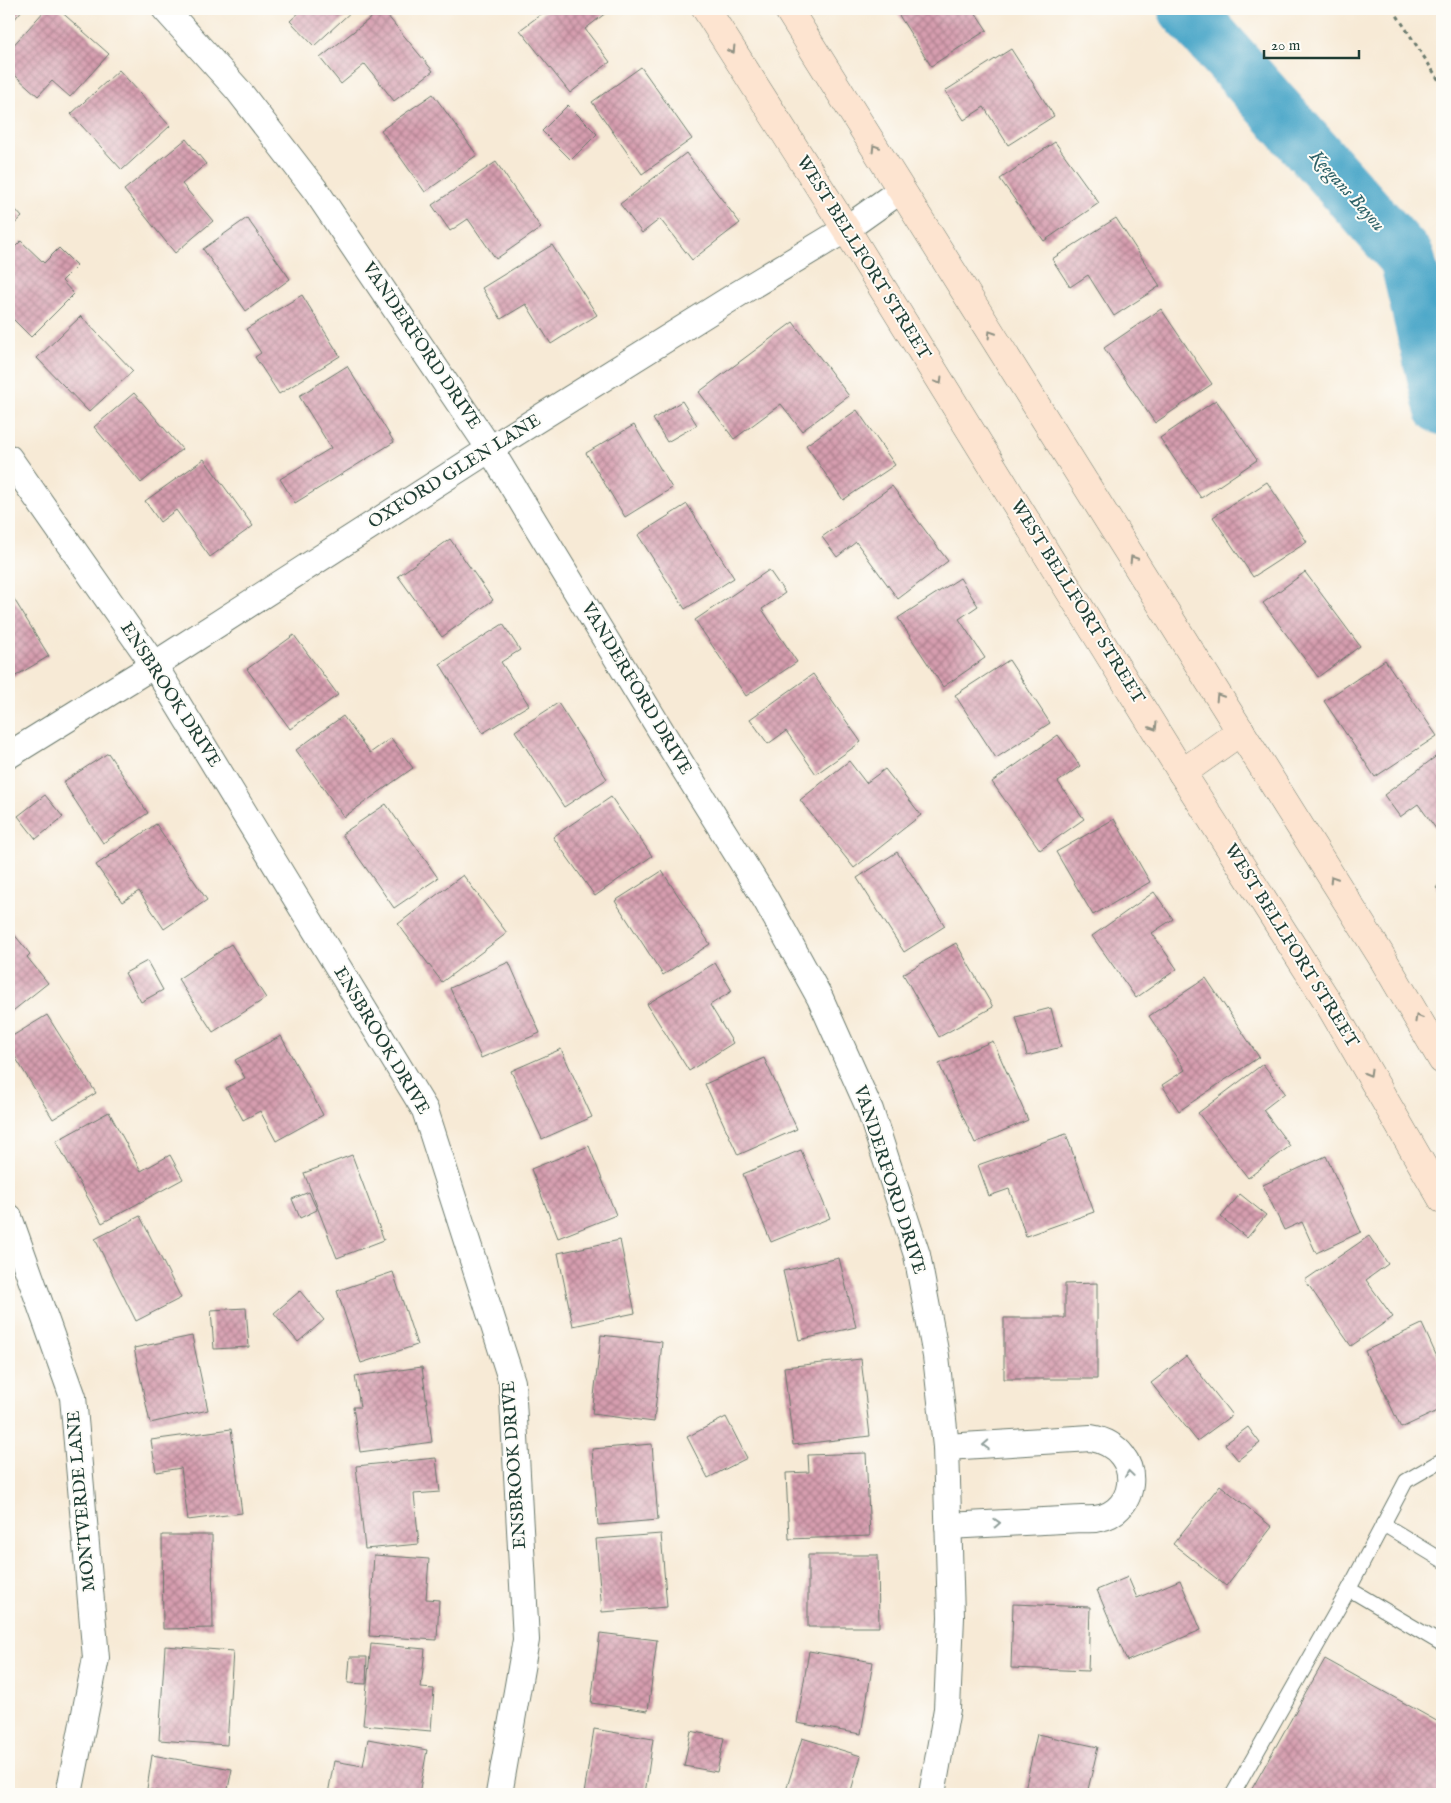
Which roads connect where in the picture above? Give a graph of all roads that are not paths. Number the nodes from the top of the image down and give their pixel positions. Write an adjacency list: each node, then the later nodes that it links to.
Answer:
1 (165, 9): 6 (street, VANDERFORD DRIVE)
2 (706, 9): 5 (main road, WEST BELLFORT STREET, one-way to 5)
3 (788, 9): 4 (main road, one-way to 3)
4 (901, 190): 5 (street, OXFORD GLEN LANE); 9 (main road, one-way to 4)
5 (846, 229): 6 (street, OXFORD GLEN LANE); 11 (main road, WEST BELLFORT STREET, one-way to 11)
6 (490, 449): 8 (street, OXFORD GLEN LANE); 15 (street, VANDERFORD DRIVE)
7 (9, 458): 8 (street, ENSBROOK DRIVE)
8 (154, 665): 10 (street, OXFORD GLEN LANE); 23 (street, ENSBROOK DRIVE)
9 (1240, 731): 11 (main road); 12 (main road, one-way to 9)
10 (9, 755)
11 (1182, 773): 13 (main road, WEST BELLFORT STREET, one-way to 13)
12 (1442, 1060)
13 (1442, 1199)
14 (9, 1216): 22 (street, MONTVERDE LANE)
15 (946, 1447): 18 (street, VANDERFORD DRIVE); 18 (street, one-way to 15)
16 (1442, 1460): 17 (lane)
17 (1384, 1524): 19 (lane); 20 (lane)
18 (948, 1526): 24 (street, VANDERFORD DRIVE)
19 (1442, 1560)
20 (1349, 1589): 21 (lane); 25 (lane)
21 (1442, 1644)
22 (69, 1794)
23 (499, 1794)
24 (932, 1794)
25 (1232, 1794)

